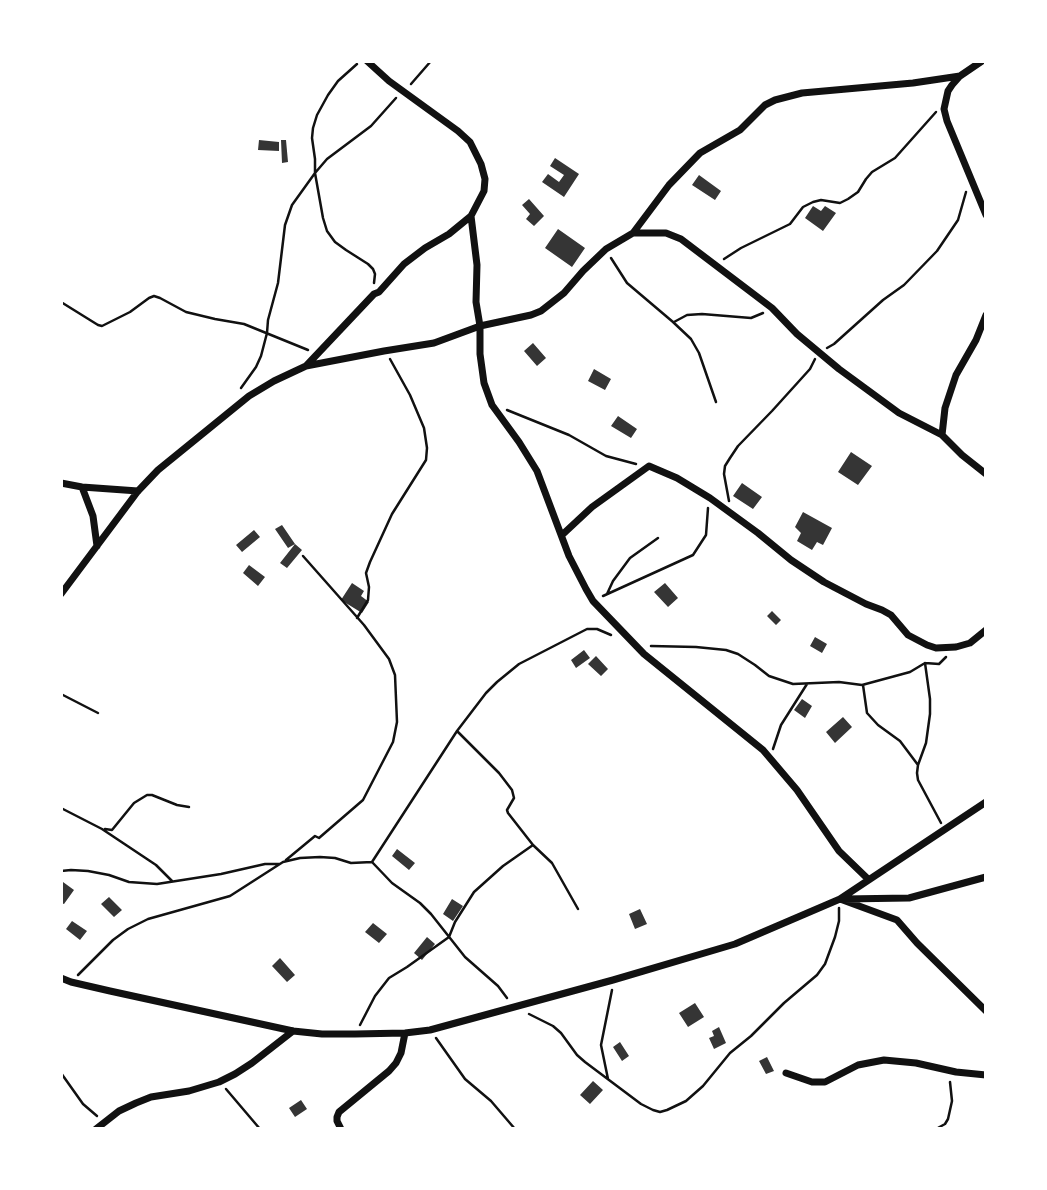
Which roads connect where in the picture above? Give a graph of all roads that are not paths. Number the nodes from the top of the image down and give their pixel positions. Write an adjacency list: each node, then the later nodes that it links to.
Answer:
1 (368, 61): 5 (street)
2 (982, 61): 3 (street)
3 (960, 76): 4 (street); 6 (street)
4 (986, 215)
5 (471, 216): 9 (street); 10 (street)
6 (633, 233): 9 (street); 11 (street)
7 (986, 315): 8 (street)
8 (984, 324): 11 (street)
9 (480, 326): 10 (street); 16 (street)
10 (306, 366): 15 (street)
11 (942, 435): 12 (street)
12 (986, 474)
13 (61, 483): 14 (street)
14 (82, 487): 15 (street); 17 (street)
15 (138, 491): 17 (street)
16 (562, 535): 19 (street); 22 (street)
17 (97, 546): 18 (street)
18 (61, 594)
19 (986, 630)
20 (986, 802): 22 (street)
21 (986, 877): 23 (street)
22 (868, 879): 23 (street)
23 (840, 899): 27 (street); 29 (street)
24 (61, 978): 25 (street)
25 (71, 982): 26 (street); 28 (street)
26 (61, 987)
27 (986, 1011)
28 (293, 1031): 29 (street); 32 (street)
29 (405, 1033): 33 (street)
30 (786, 1073): 31 (street)
31 (986, 1075)
32 (96, 1129)
33 (341, 1129)

